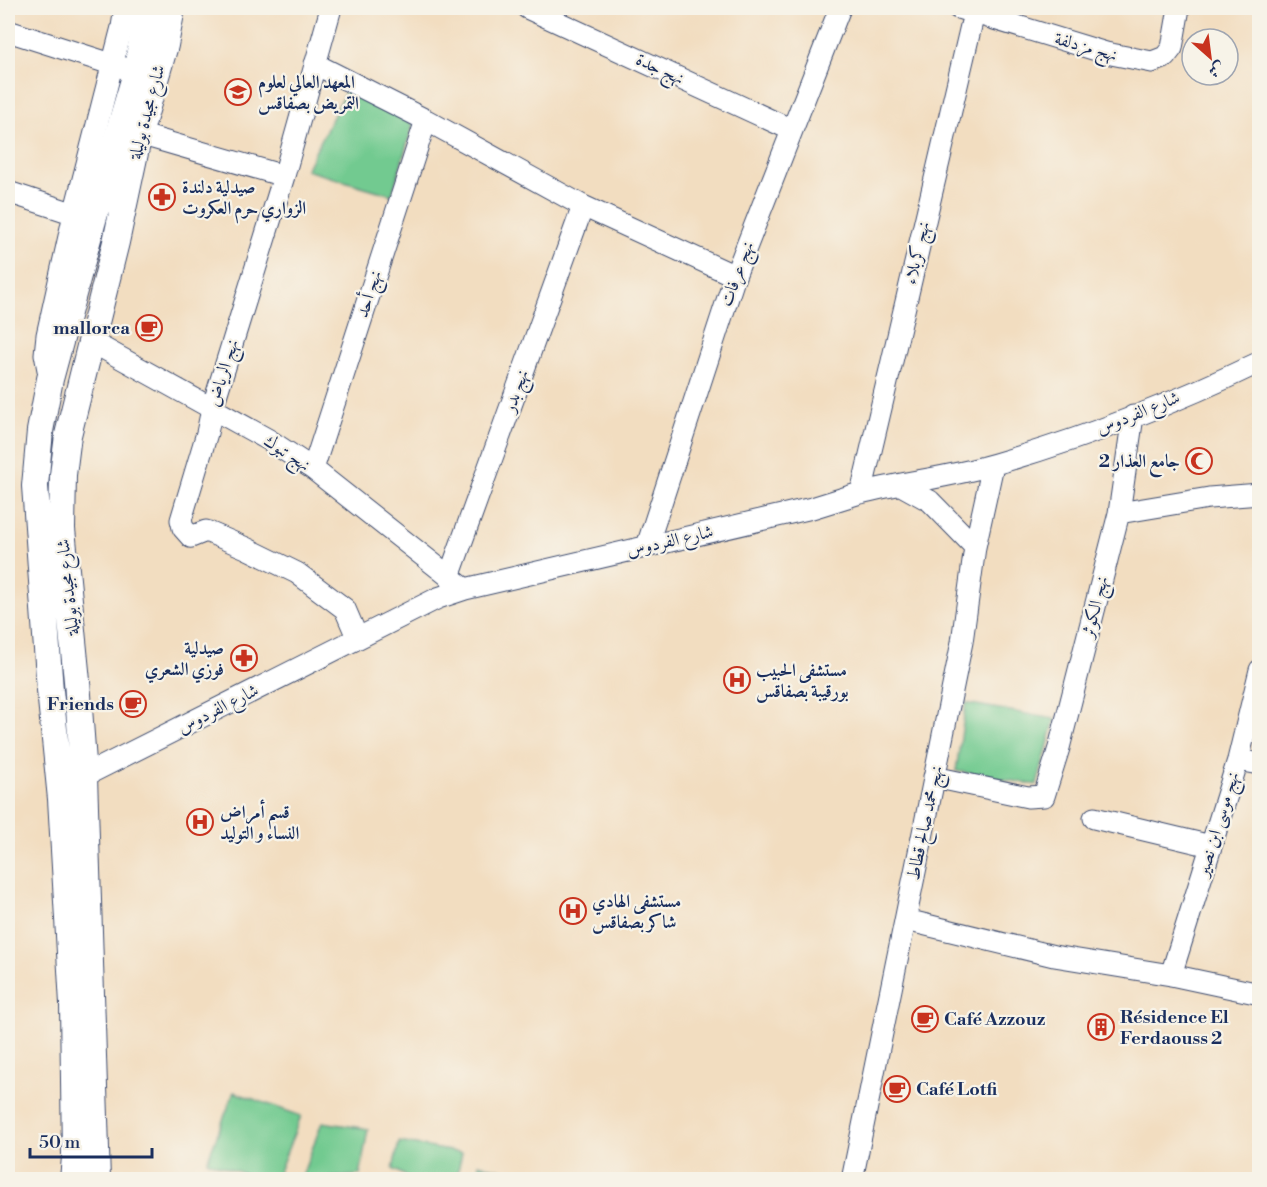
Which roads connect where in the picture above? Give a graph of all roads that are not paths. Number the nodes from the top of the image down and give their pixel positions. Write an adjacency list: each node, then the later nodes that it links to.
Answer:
1 (125, 8): 11 (street, شارع مجيدة بوليلة)
2 (148, 8): 11 (main road, شارع مجيدة بوليلة)
3 (172, 8): 14 (main road, شارع مجيدة بوليلة)
4 (331, 8): 10 (street, نهج الرياض)
5 (527, 8): 13 (street, نهج جدة)
6 (840, 8): 13 (street, نهج عرفات)
7 (1179, 8): 8 (street, نهج مزدلفة)
8 (966, 10): 27 (street, نهج كربلاء)
9 (8, 30): 11 (street)
10 (315, 64): 12 (street); 15 (street, نهج الرياض)
11 (124, 69): 18 (main road, شارع مجيدة بوليلة)
12 (426, 120): 17 (street); 25 (street, نهج أحد)
13 (792, 130): 19 (street, نهج عرفات)
14 (139, 134): 15 (street); 20 (main road, شارع مجيدة بوليلة)
15 (284, 176): 22 (street, نهج الرياض)
16 (8, 192): 18 (street)
17 (583, 206): 19 (street); 32 (street, نهج بدر)
18 (83, 217): 44 (main road, شارع مجيدة بوليلة)
19 (735, 276): 30 (street, نهج عرفات)
20 (92, 342): 22 (street, نهج تبوك); 37 (main road, شارع مجيدة بوليلة)
21 (1260, 362): 23 (street, شارع الفردوس)
22 (212, 409): 25 (street, نهج تبوك); 33 (street, نهج الرياض)
23 (1133, 416): 24 (street, شارع الفردوس); 29 (street, نهج الكوثر)
24 (993, 465): 26 (street, شارع الفردوس); 31 (street, نهج محمد صالح قطاط)
25 (312, 469): 32 (street, نهج تبوك)
26 (901, 485): 27 (street, شارع الفردوس); 31 (street)
27 (861, 493): 30 (street, شارع الفردوس)
28 (1260, 494): 29 (street)
29 (1119, 513): 38 (street, نهج الكوثر)
30 (647, 546): 32 (street, شارع الفردوس)
31 (975, 547): 38 (street, نهج محمد صالح قطاط)
32 (457, 583): 33 (street, شارع الفردوس)
33 (357, 637): 37 (street, شارع الفردوس)
34 (1260, 670): 35 (street, نهج موسى ابن نصير)
35 (1238, 760): 36 (street); 40 (street, نهج موسى ابن نصير)
36 (1260, 764)
37 (92, 772): 45 (main road, شارع مجيدة بوليلة)
38 (934, 777): 41 (street, نهج محمد صالح قطاط)
39 (1094, 818): 40 (street)
40 (1211, 846): 42 (street, نهج موسى ابن نصير)
41 (906, 920): 42 (street); 46 (street, نهج محمد صالح قطاط)
42 (1171, 975): 43 (street)
43 (1260, 994)
44 (73, 1179)
45 (97, 1179)
46 (852, 1179)

